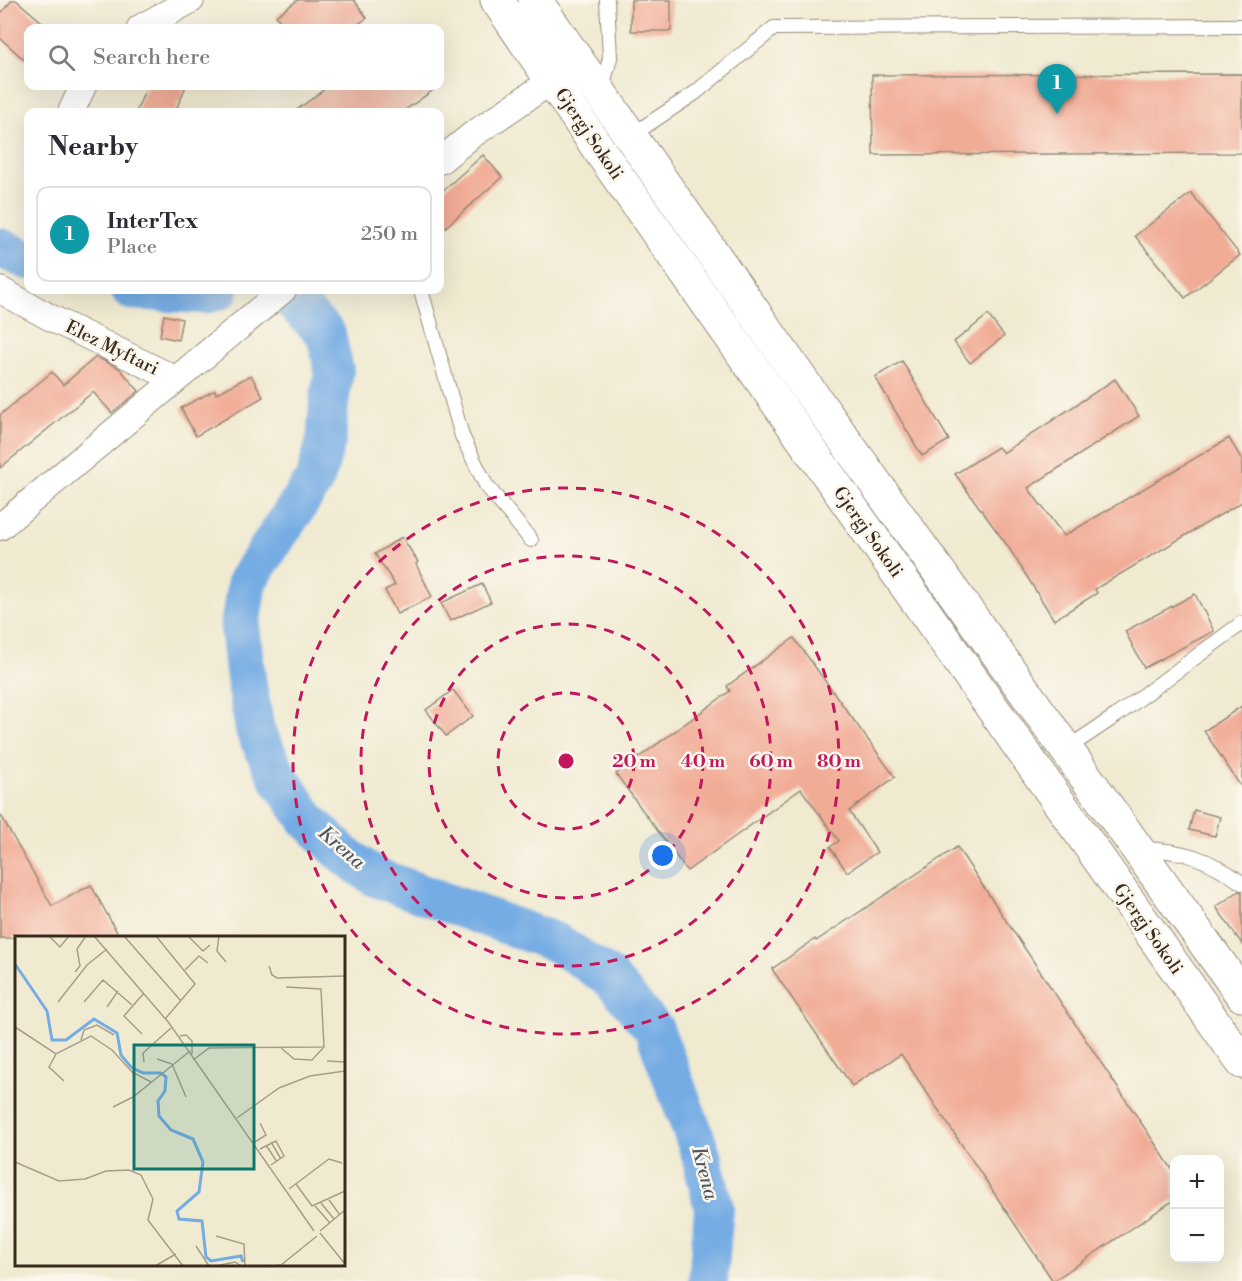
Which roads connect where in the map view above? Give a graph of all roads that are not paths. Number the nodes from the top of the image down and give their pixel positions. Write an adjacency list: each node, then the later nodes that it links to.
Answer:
1 (191, 0): 5 (street)
2 (497, 0): 7 (main road, Gjergj Sokoli)
3 (534, 0): 7 (main road, Gjergj Sokoli)
4 (607, 0): 9 (lane)
5 (147, 24)
6 (1242, 26): 11 (lane)
7 (566, 72): 9 (main road, Gjergj Sokoli); 11 (main road, Gjergj Sokoli); 12 (street)
8 (81, 90): 10 (street)
9 (601, 94): 11 (main road, Gjergj Sokoli)
10 (73, 108)
11 (616, 145): 20 (main road, Gjergj Sokoli); 24 (main road, Gjergj Sokoli)
12 (444, 158)
13 (0, 290): 16 (street, Elez Myftari)
14 (278, 294): 16 (street, Elez Myftari)
15 (422, 294): 18 (lane)
16 (175, 379): 17 (street)
17 (0, 527)
18 (531, 540)
19 (1242, 623): 20 (lane)
20 (1066, 749): 21 (main road, Gjergj Sokoli)
21 (1138, 849): 22 (lane); 23 (main road, Gjergj Sokoli)
22 (1242, 883)
23 (1242, 995)
24 (1242, 1062)

